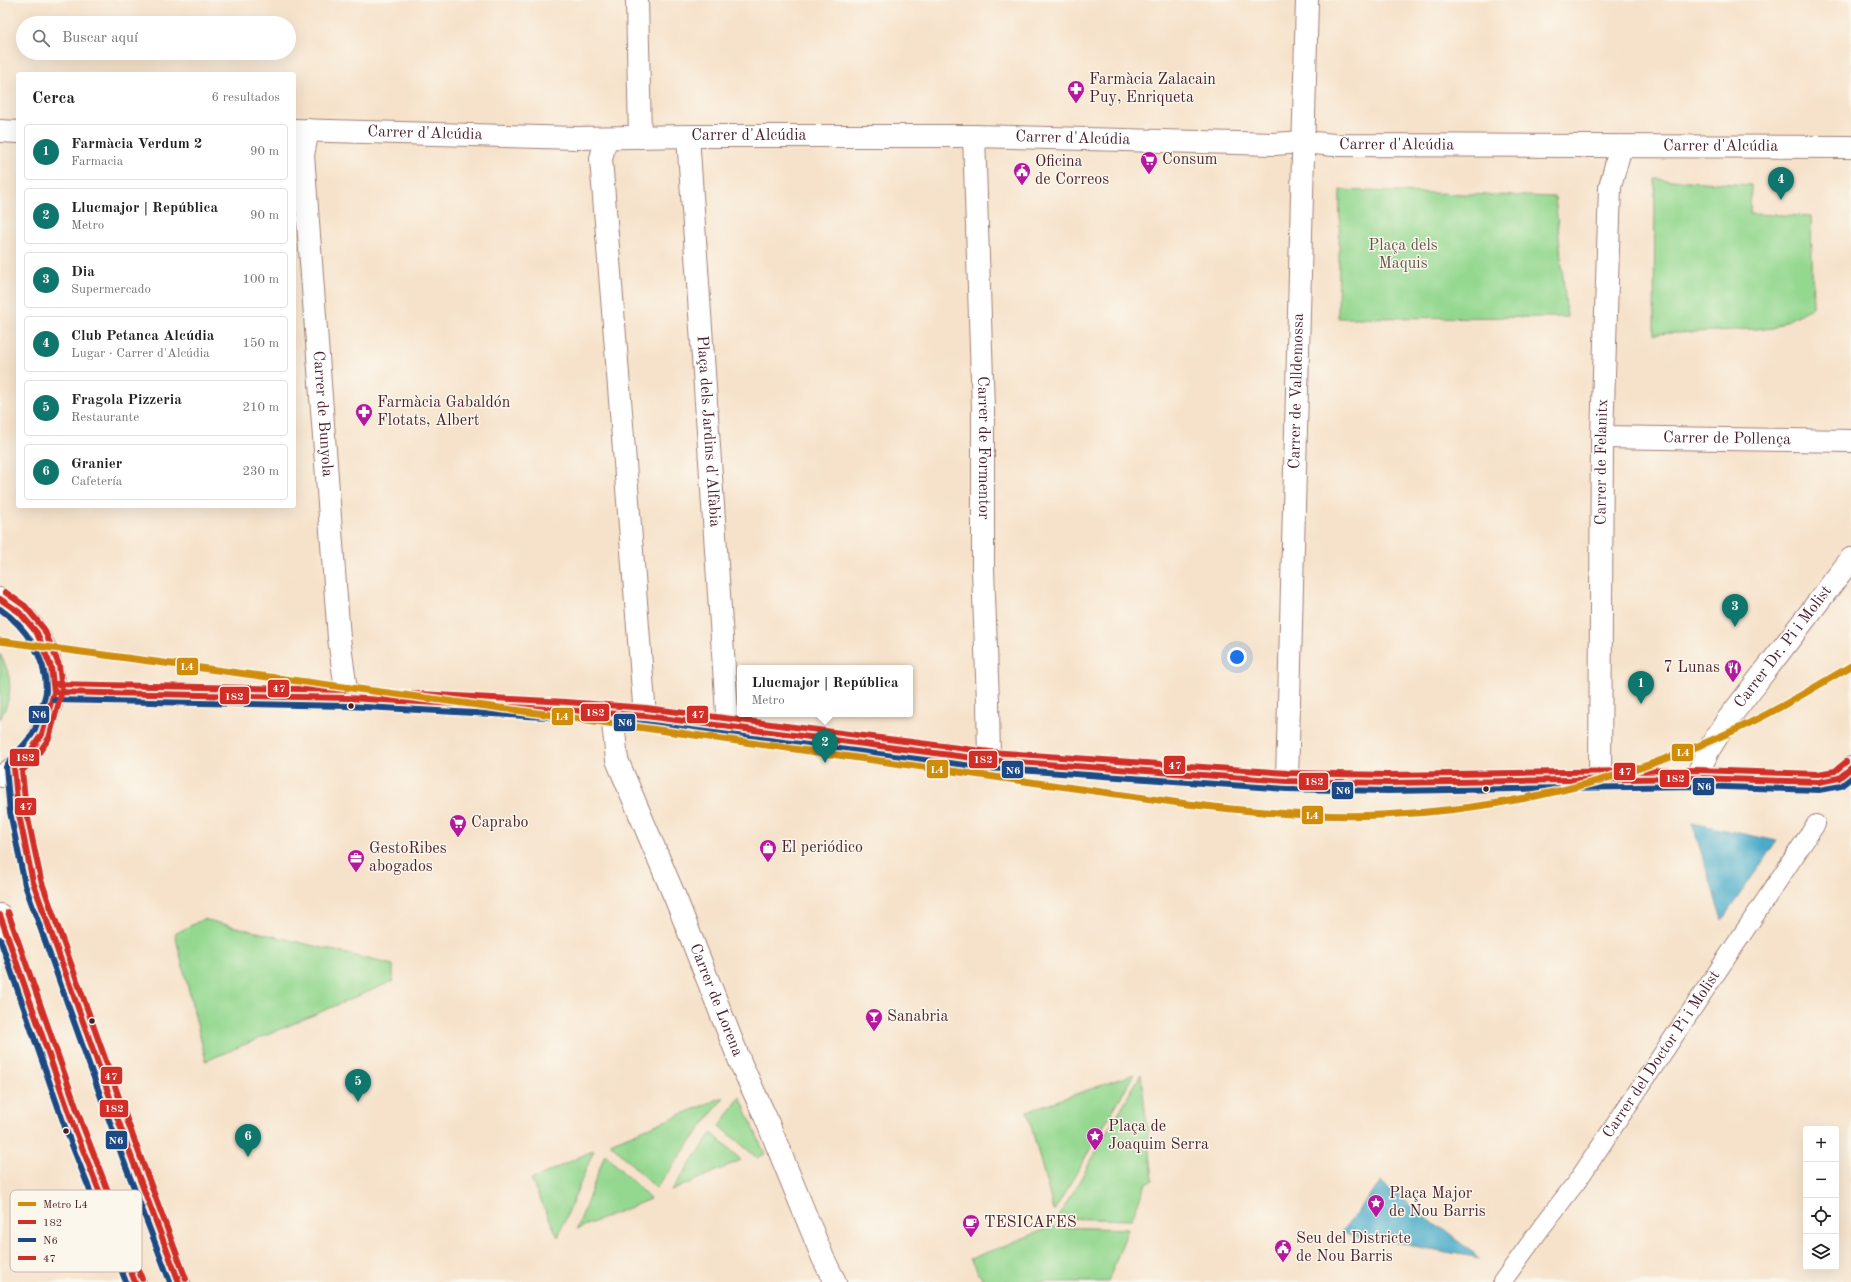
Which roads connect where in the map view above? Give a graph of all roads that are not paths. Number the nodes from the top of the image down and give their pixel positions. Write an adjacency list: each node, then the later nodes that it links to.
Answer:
1 (637, 0): 8 (street)
2 (1307, 0): 10 (street, Carrer de Valldemossa)
3 (301, 130): 9 (street, Carrer d'Alcúdia); 18 (street, Carrer de Bunyola)
4 (0, 131): 5 (street)
5 (16, 132)
6 (688, 136): 7 (street, Carrer d'Alcúdia); 8 (street, Carrer d'Alcúdia); 21 (street, Plaça dels Jardins d'Alfàbia)
7 (974, 136): 10 (street, Carrer d'Alcúdia); 22 (street, Carrer de Formentor)
8 (640, 137): 9 (street, Carrer d'Alcúdia)
9 (606, 138): 20 (street)
10 (1304, 142): 11 (street, Carrer d'Alcúdia); 27 (street, Carrer de Valldemossa)
11 (1621, 146): 12 (street, Carrer d'Alcúdia); 13 (street, Carrer de Felanitx)
12 (1851, 147)
13 (1602, 437): 14 (street, Carrer de Pollença); 26 (street, Carrer de Felanitx)
14 (1851, 441)
15 (1851, 559): 25 (street, Carrer Dr. Pi i Molist)
16 (0, 599): 17 (street)
17 (54, 692): 18 (street); 23 (street)
18 (347, 698): 19 (street)
19 (612, 713): 20 (street); 34 (street, Carrer de Lorena)
20 (645, 716): 21 (street)
21 (728, 727): 22 (street)
22 (989, 760): 27 (street)
23 (7, 773): 33 (street)
24 (1847, 775): 25 (street)
25 (1696, 778): 26 (street)
26 (1600, 780): 27 (street)
27 (1287, 781)
28 (1816, 824): 35 (street, Carrer del Doctor Pi i Molist)
29 (0, 915): 30 (street)
30 (98, 1190)
31 (130, 1272): 32 (street)
32 (134, 1282)
33 (179, 1282)
34 (834, 1282)
35 (1502, 1282)

